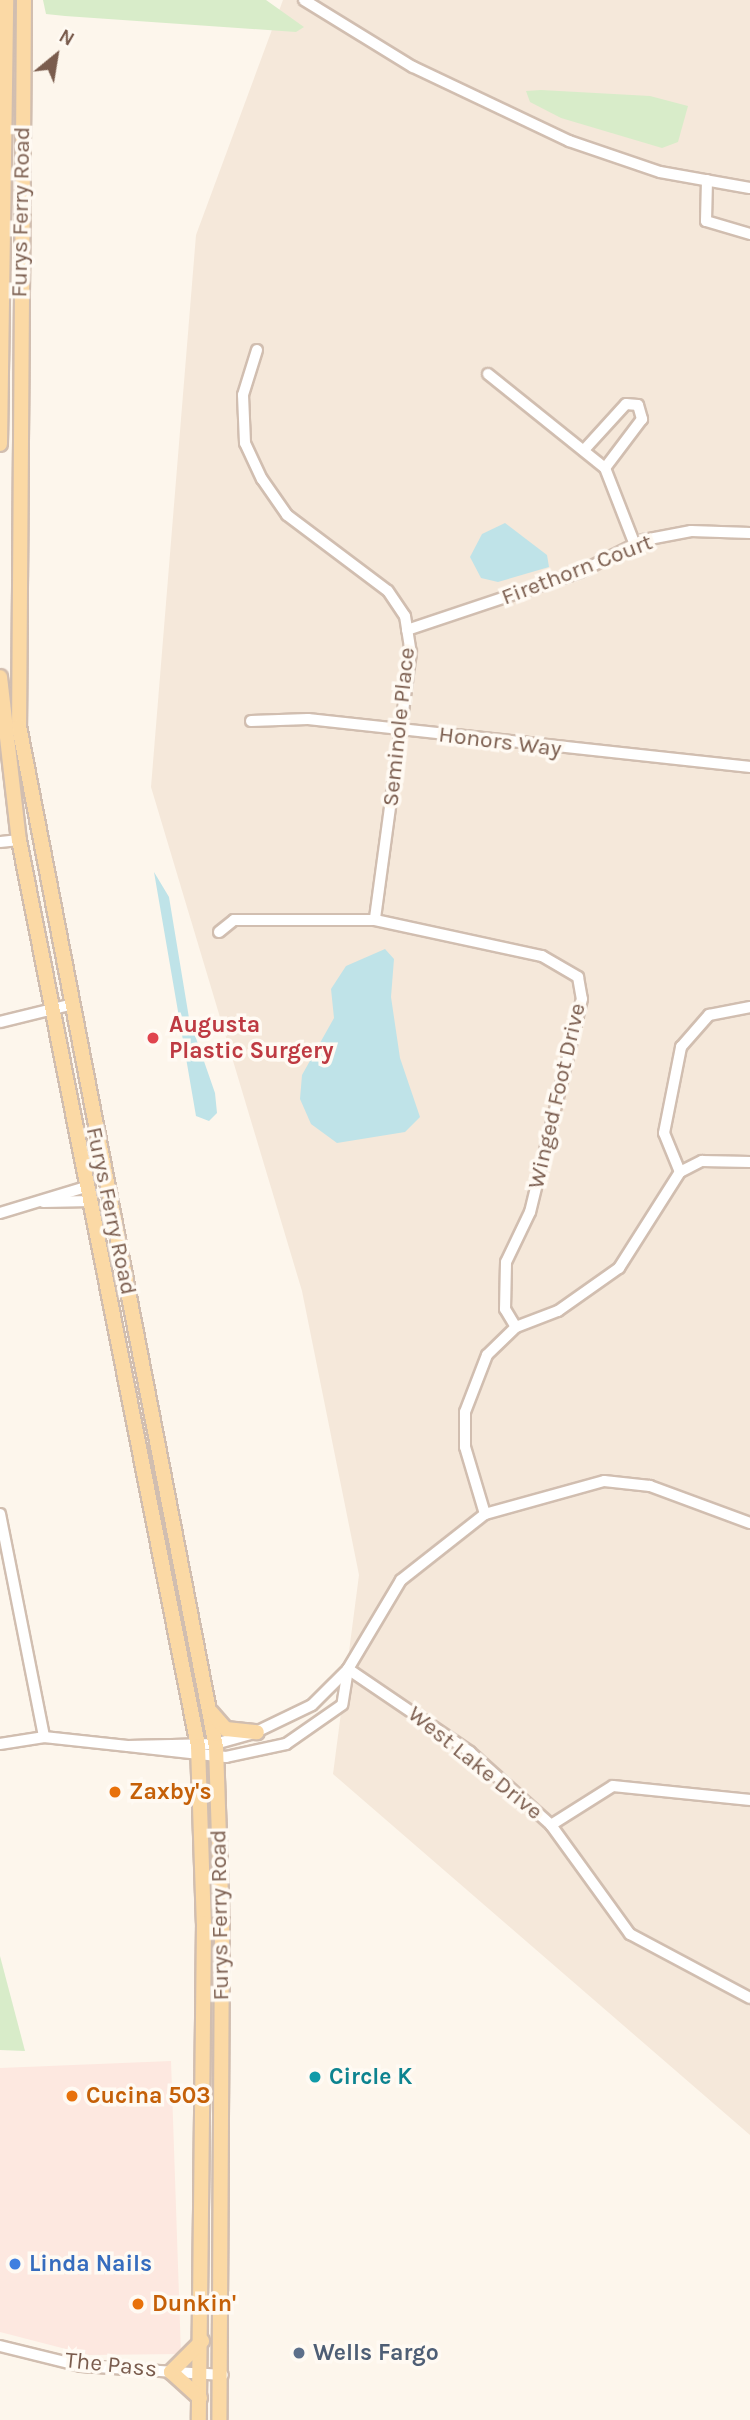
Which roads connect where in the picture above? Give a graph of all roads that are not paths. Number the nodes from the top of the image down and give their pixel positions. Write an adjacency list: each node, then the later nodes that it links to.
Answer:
1 (6, 0): 9 (main road, Furys Ferry Road)
2 (24, 0): 23 (main road, Furys Ferry Road)
3 (304, 0): 4 (street)
4 (707, 180): 5 (street); 6 (street)
5 (750, 188)
6 (750, 234)
7 (257, 350): 14 (street, Seminole Place)
8 (488, 374): 10 (street)
9 (0, 444)
10 (584, 450): 11 (street); 11 (street)
11 (605, 468): 13 (street)
12 (750, 533): 13 (street, Firethorn Court)
13 (635, 545): 14 (street, Firethorn Court)
14 (407, 630): 17 (street, Seminole Place)
15 (0, 677): 19 (main road, Furys Ferry Road)
16 (251, 721): 17 (street, Honors Way)
17 (401, 729): 18 (street, Honors Way); 21 (street, Seminole Place)
18 (750, 768)
19 (19, 840): 20 (street); 25 (main road, Furys Ferry Road)
20 (0, 842)
21 (375, 920): 22 (street, Winged Foot Drive); 33 (street, Winged Foot Drive)
22 (219, 932)
23 (69, 1005): 25 (street); 39 (main road, Furys Ferry Road)
24 (750, 1007): 28 (street)
25 (51, 1009): 26 (street); 29 (main road, Furys Ferry Road)
26 (0, 1022)
27 (750, 1162): 28 (street)
28 (680, 1172): 33 (street)
29 (89, 1186): 30 (main road, Furys Ferry Road); 31 (street)
30 (92, 1201): 31 (street); 44 (main road, Furys Ferry Road)
31 (43, 1202): 32 (street)
32 (0, 1213)
33 (516, 1327): 35 (street)
34 (0, 1514): 42 (street)
35 (485, 1514): 36 (street); 37 (street)
36 (750, 1523)
37 (348, 1669): 38 (street); 40 (street); 47 (street, West Lake Drive)
38 (304, 1709): 40 (street); 41 (street)
39 (210, 1710): 41 (main road); 45 (main road, Furys Ferry Road)
40 (317, 1727): 45 (street)
41 (257, 1732): 45 (street)
42 (44, 1737): 43 (street); 44 (street)
43 (0, 1744)
44 (197, 1748): 45 (street); 49 (main road, Furys Ferry Road)
45 (216, 1749): 50 (main road, Furys Ferry Road)
46 (750, 1800): 47 (street)
47 (551, 1825): 48 (street, West Lake Drive)
48 (750, 1998)
49 (203, 2059): 50 (main road); 51 (main road, Furys Ferry Road)
50 (221, 2059): 55 (main road, Furys Ferry Road)
51 (202, 2341): 53 (main road, Furys Ferry Road); 54 (main road)
52 (0, 2346): 54 (street, The Pass)
53 (201, 2371): 54 (street, The Pass); 55 (street, The Pass); 56 (main road, Furys Ferry Road)
54 (171, 2372): 56 (main road)
55 (223, 2375): 58 (main road, Furys Ferry Road)
56 (200, 2398): 57 (main road, Furys Ferry Road)
57 (199, 2420)
58 (219, 2420)

